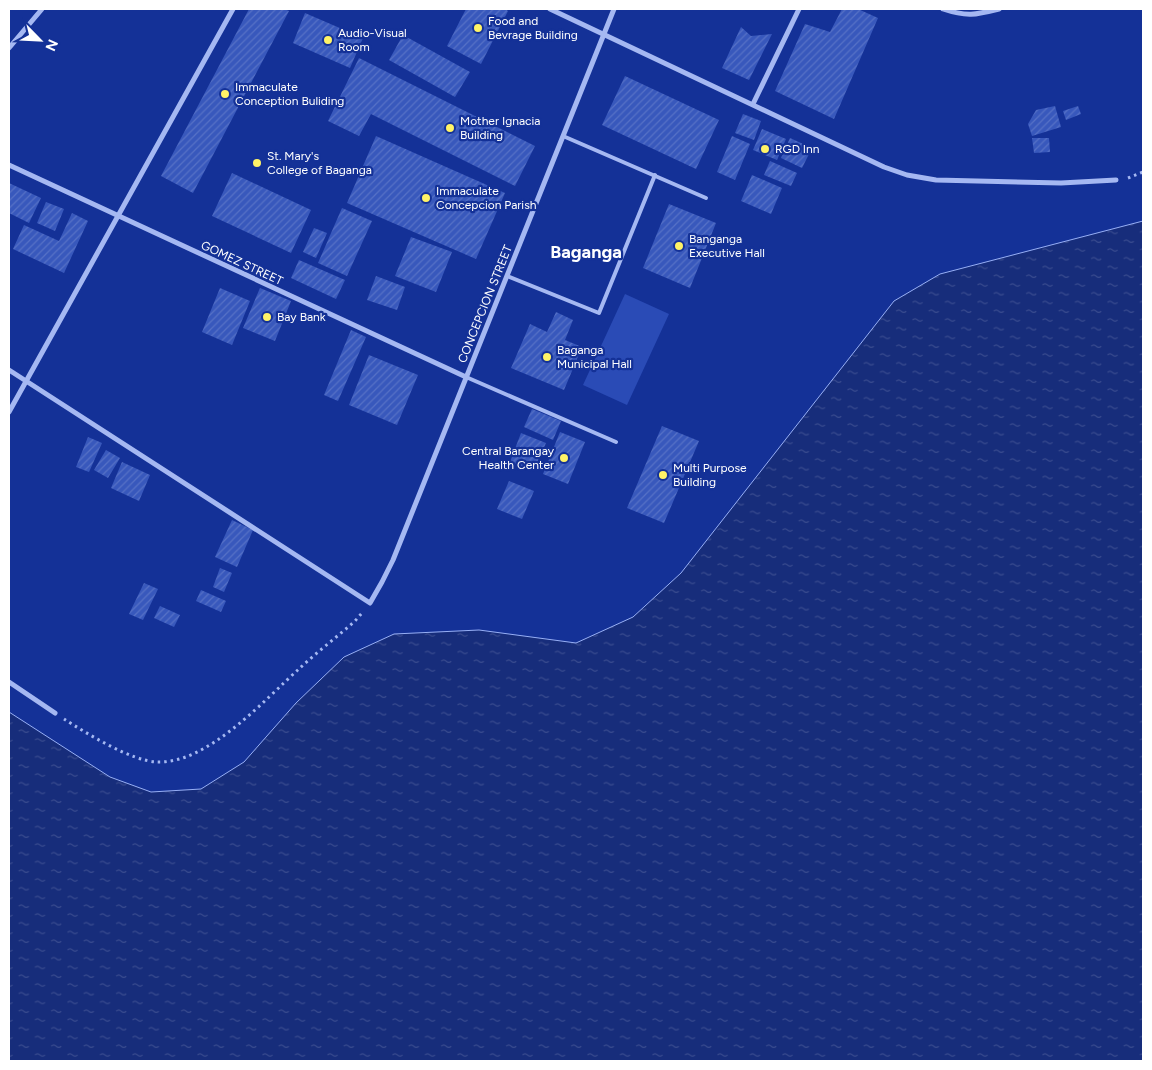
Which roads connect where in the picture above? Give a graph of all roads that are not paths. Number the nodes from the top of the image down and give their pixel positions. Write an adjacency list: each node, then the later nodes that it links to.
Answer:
1 (42, 9): 9 (street)
2 (233, 9): 16 (street)
3 (550, 9): 8 (street)
4 (614, 9): 8 (street, CONCEPCION STREET)
5 (799, 9): 10 (street)
6 (942, 9): 7 (street)
7 (999, 9)
8 (604, 34): 10 (street); 11 (street, CONCEPCION STREET)
9 (9, 48)
10 (753, 104): 14 (street)
11 (563, 136): 13 (lane); 17 (street, CONCEPCION STREET)
12 (9, 165): 16 (street, GOMEZ STREET)
13 (655, 175): 15 (lane); 17 (lane)
14 (1116, 180)
15 (706, 198)
16 (117, 216): 19 (street, GOMEZ STREET); 20 (street)
17 (507, 276): 19 (street, CONCEPCION STREET)
18 (9, 370): 20 (street)
19 (466, 378): 20 (street, CONCEPCION STREET); 22 (lane)
20 (25, 381): 21 (street)
21 (9, 412)
22 (616, 442)
23 (9, 682): 24 (street)
24 (55, 713)

